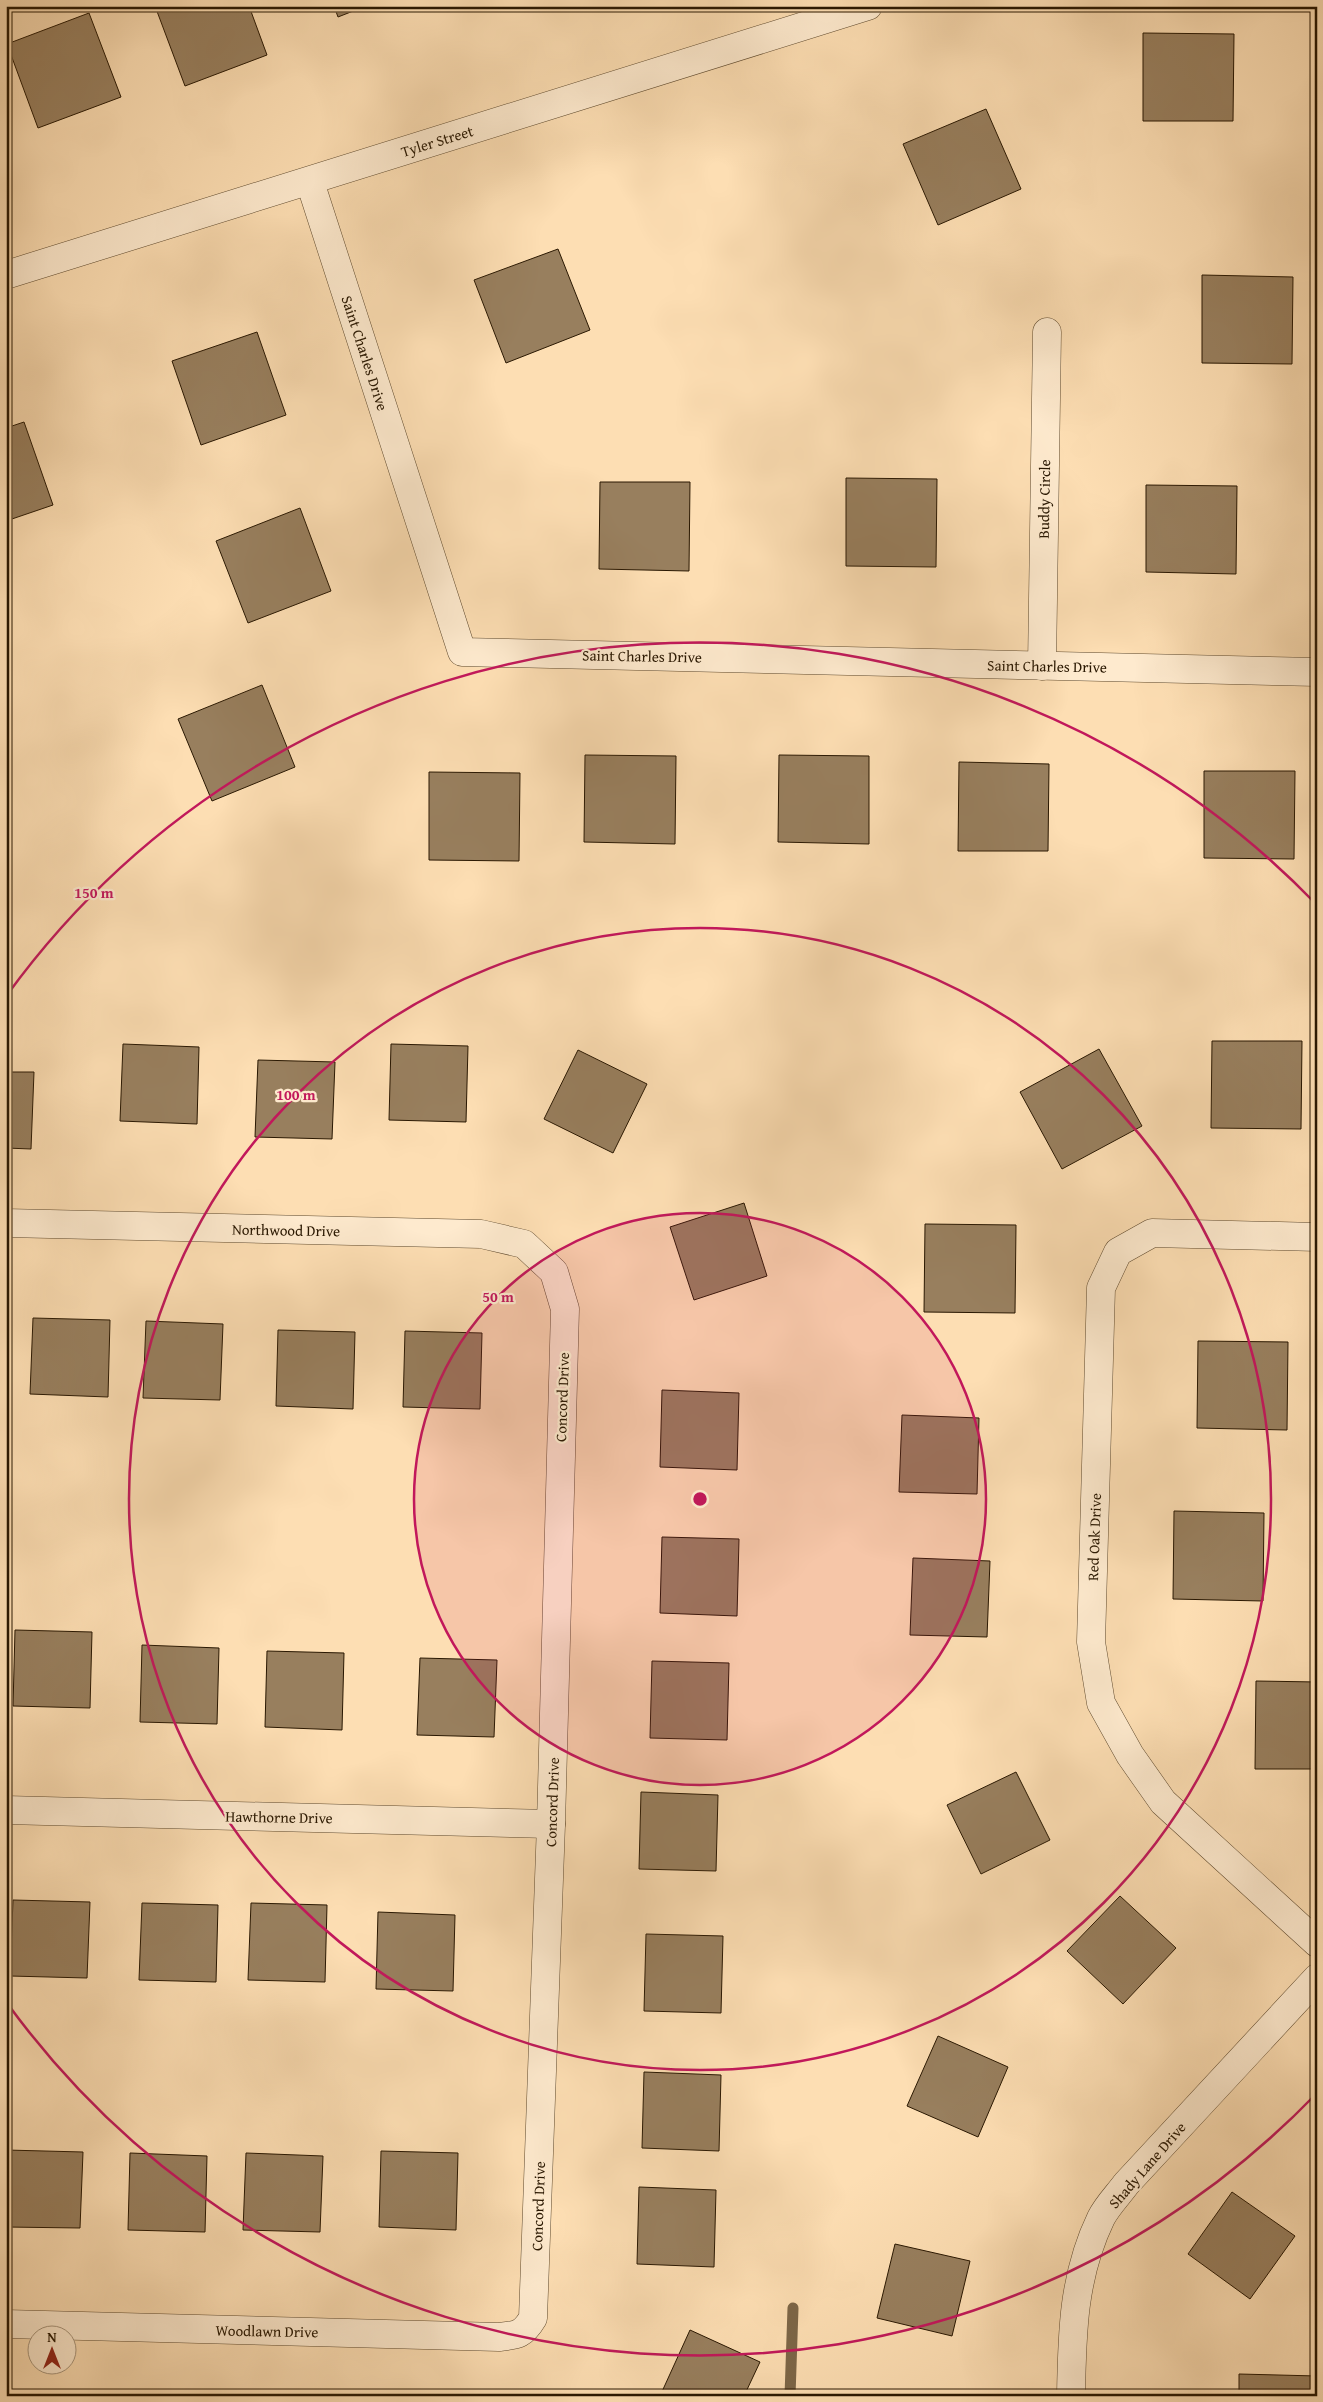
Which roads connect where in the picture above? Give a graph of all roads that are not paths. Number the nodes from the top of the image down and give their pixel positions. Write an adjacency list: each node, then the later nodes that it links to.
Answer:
1 (868, 6): 2 (street, Tyler Street)
2 (310, 182): 3 (street, Tyler Street); 5 (street, Saint Charles Drive)
3 (6, 275)
4 (1047, 332): 5 (street, Buddy Circle)
5 (1042, 666): 6 (street, Saint Charles Drive)
6 (1317, 672)
7 (6, 1223): 9 (street, Northwood Drive)
8 (1317, 1237): 12 (street, Red Oak Drive)
9 (554, 1272): 11 (street, Concord Drive)
10 (6, 1810): 11 (street, Hawthorne Drive)
11 (551, 1824): 15 (street, Concord Drive)
12 (1317, 1943)
13 (1317, 1978): 16 (street, Shady Lane Drive)
14 (6, 2324): 15 (street, Woodlawn Drive)
15 (526, 2330)
16 (1070, 2396)

